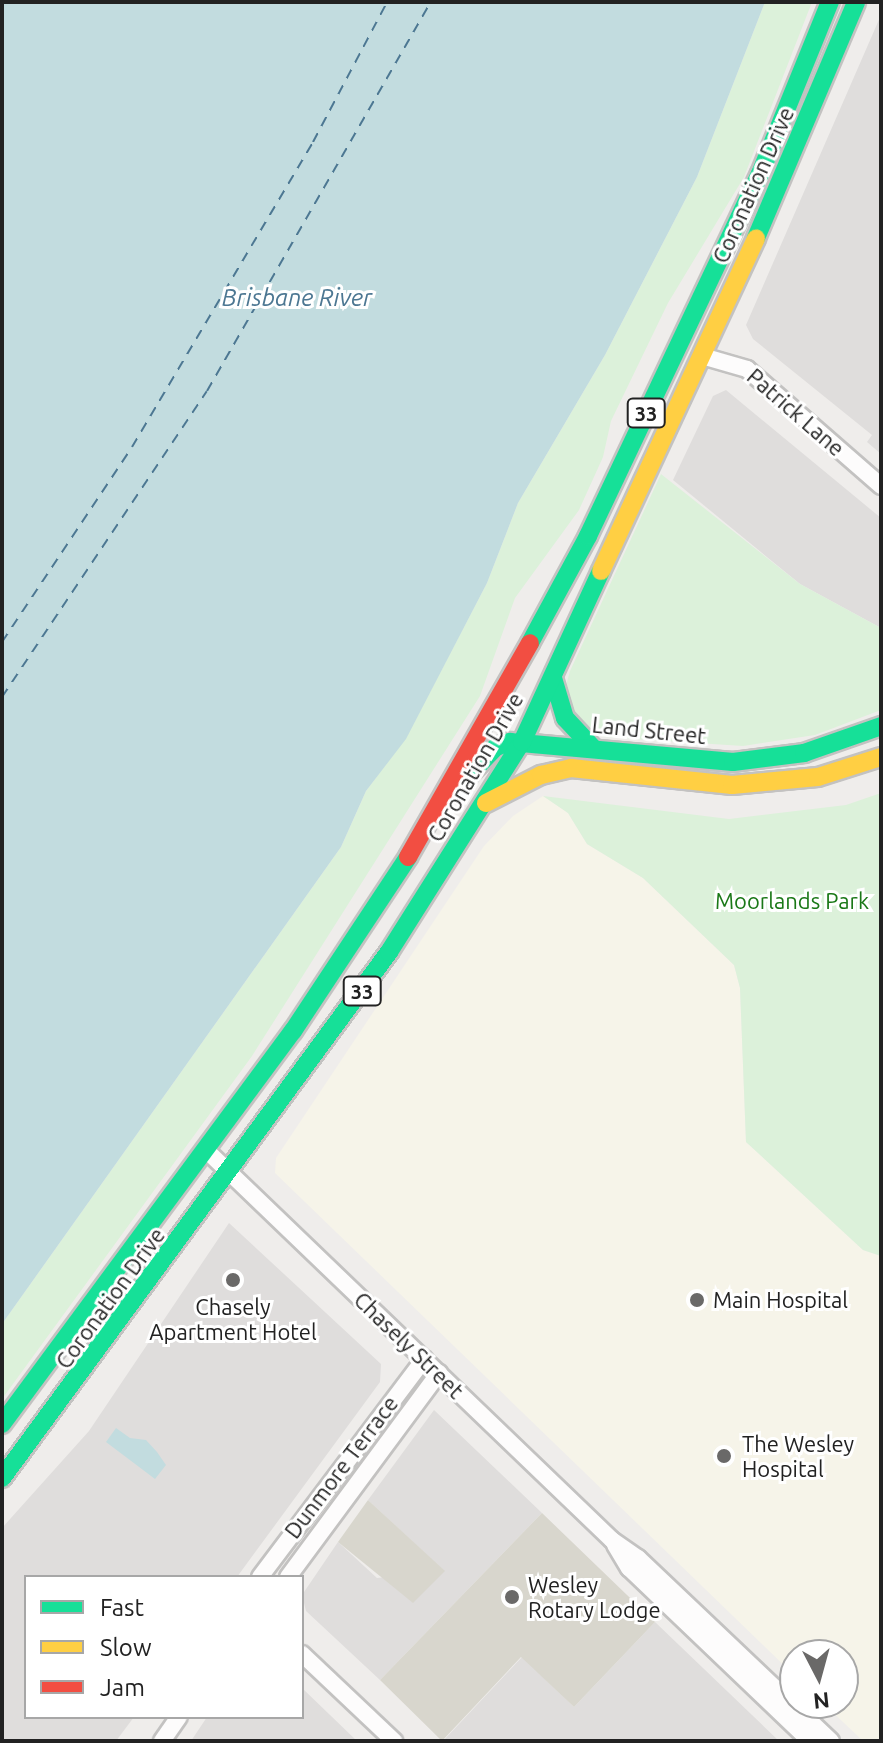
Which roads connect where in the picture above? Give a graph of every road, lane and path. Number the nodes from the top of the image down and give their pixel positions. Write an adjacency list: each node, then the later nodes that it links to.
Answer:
1 (830, 2): 11 (main road, Coronation Drive / 33)
2 (856, 2): 3 (main road, Coronation Drive / 33)
3 (702, 356): 4 (street, Patrick Lane); 5 (main road, Coronation Drive / 33)
4 (881, 486)
5 (553, 678): 7 (main road, Coronation Drive / 33); 8 (main road)
6 (881, 726): 8 (main road, Land Street)
7 (522, 742): 8 (main road, Land Street); 10 (main road, Coronation Drive / 33); 11 (main road, Land Street)
8 (594, 749)
9 (881, 757): 10 (main road, Land Street)
10 (486, 803): 13 (main road, Coronation Drive / 33)
11 (438, 812): 12 (main road, Coronation Drive / 33)
12 (206, 1150): 13 (street, Chasely Street); 16 (main road, Coronation Drive / 33)
13 (232, 1174): 14 (street, Chasely Street); 17 (main road, Coronation Drive / 33)
14 (424, 1359): 15 (street, Chasely Street); 19 (street, Dunmore Terrace)
15 (439, 1373): 18 (street, Chasely Street); 20 (street, Dunmore Terrace)
16 (2, 1424)
17 (2, 1478)
18 (612, 1540): 25 (street, Chasely Street); 26 (street, Chasely Street)
19 (262, 1575)
20 (289, 1575)
21 (304, 1656): 24 (street)
22 (178, 1719): 23 (street)
23 (162, 1741)
24 (394, 1741)
25 (810, 1741)
26 (831, 1741)

